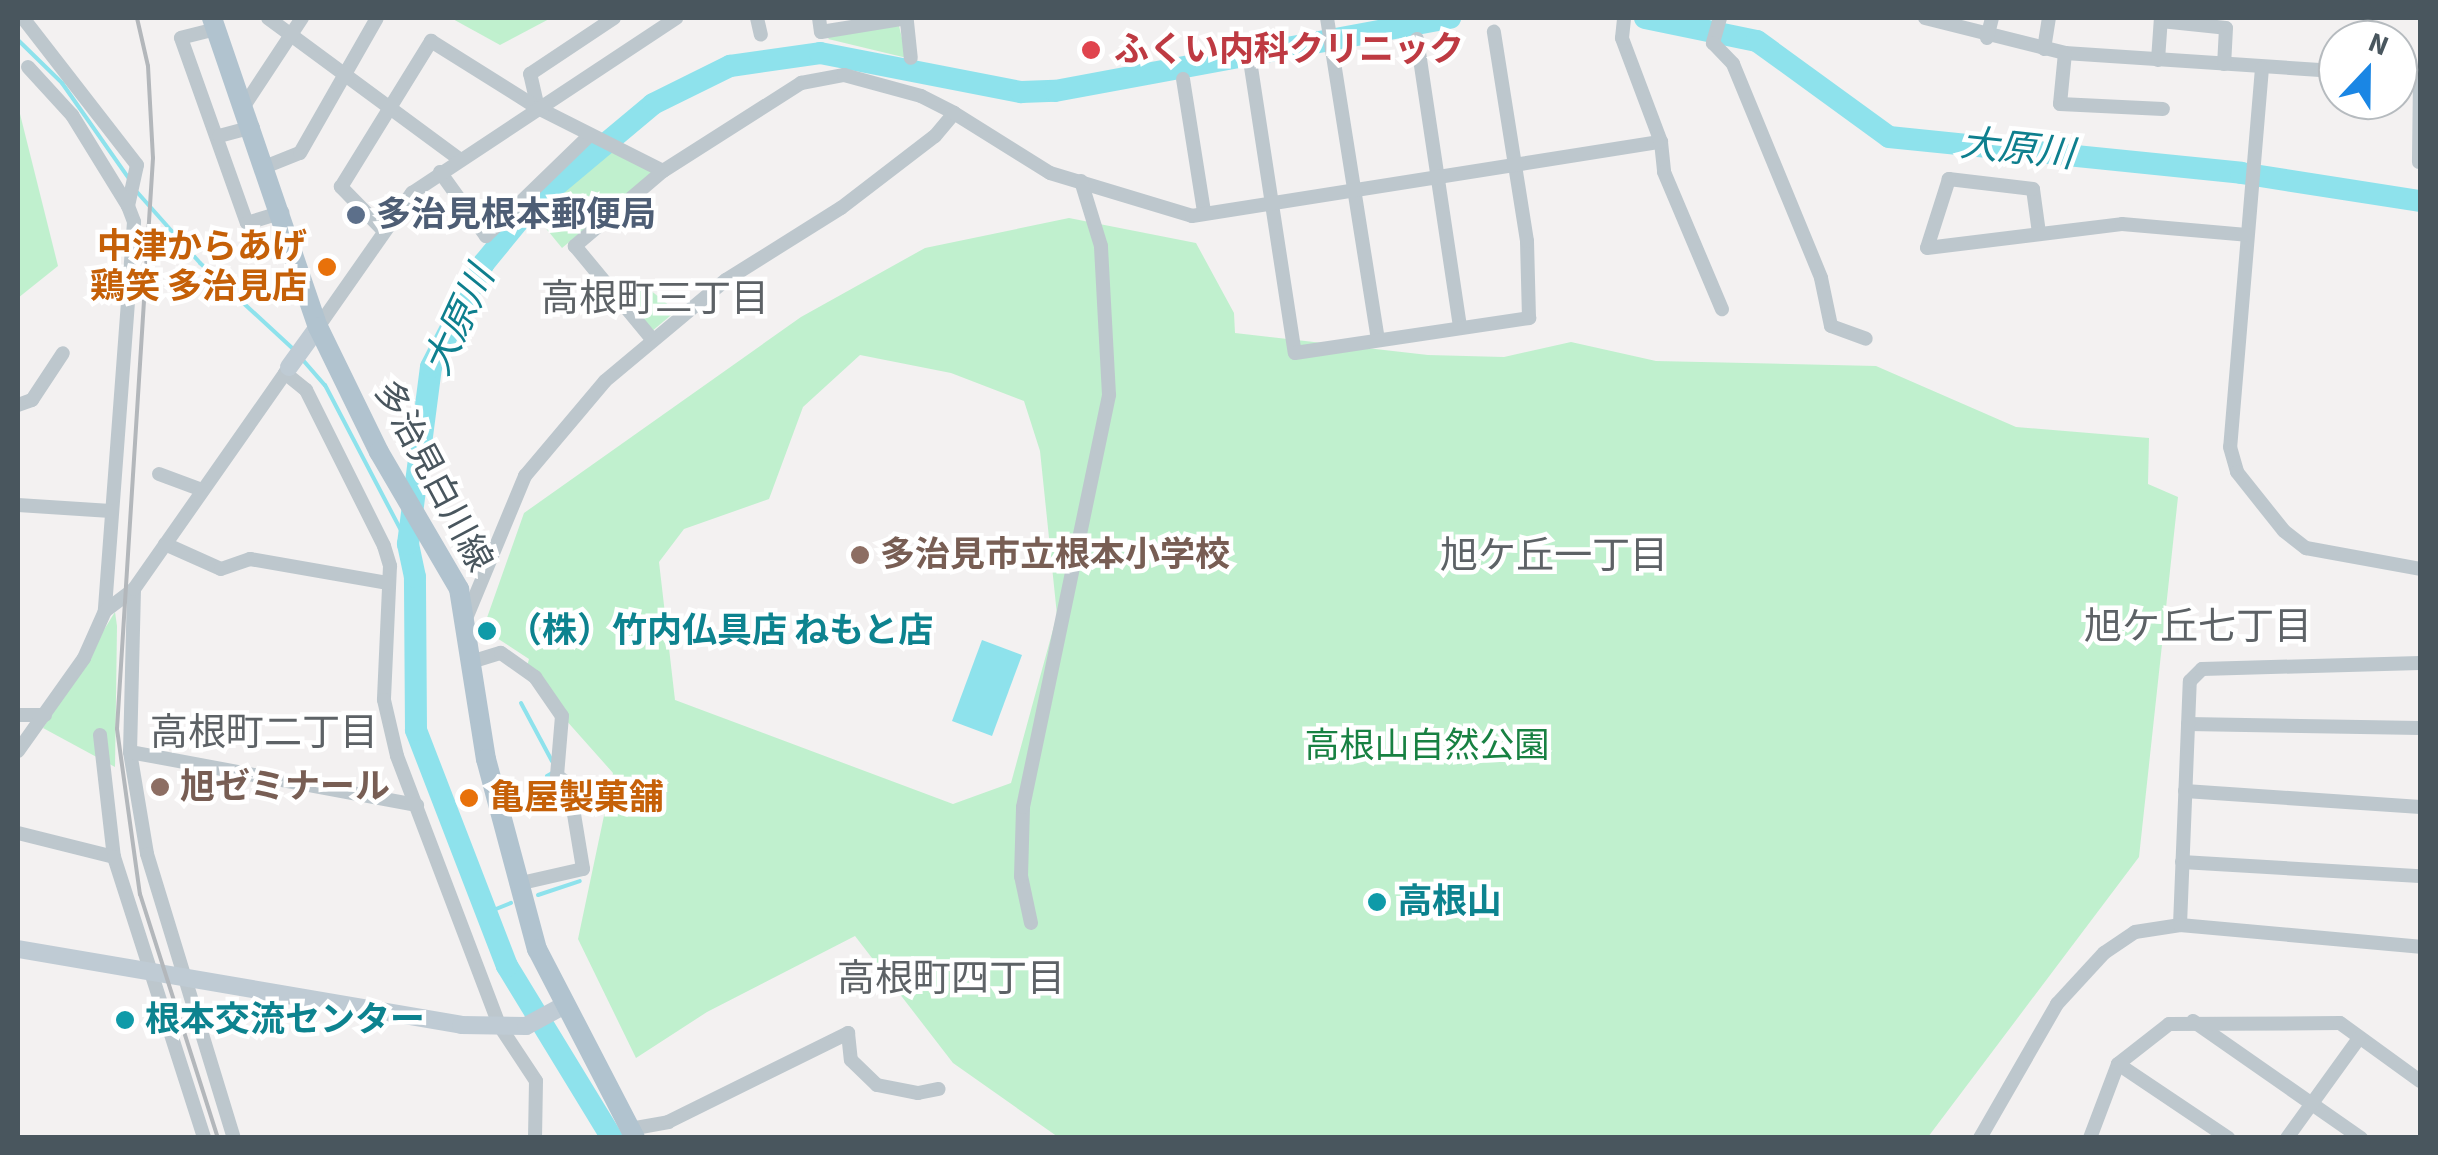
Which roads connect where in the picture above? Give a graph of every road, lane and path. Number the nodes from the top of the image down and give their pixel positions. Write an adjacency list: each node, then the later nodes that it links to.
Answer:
1 (22, 18): 53 (street)
2 (268, 18): 20 (street)
3 (302, 18): 20 (street)
4 (377, 18): 32 (street)
5 (614, 18): 36 (street)
6 (676, 18): 17 (street)
7 (757, 18): 19 (street)
8 (819, 18): 15 (street)
9 (1327, 18): 51 (street)
10 (1624, 18): 42 (street)
11 (1720, 18): 63 (street)
12 (1925, 18): 21 (street)
13 (1992, 18): 21 (street)
14 (2050, 18): 23 (street)
15 (907, 20): 25 (street)
16 (214, 23): 39 (main road, 多治見白川線); 41 (street)
17 (654, 23): 36 (street)
18 (1494, 32): 46 (street)
19 (761, 35)
20 (292, 38): 32 (street); 39 (street)
21 (1987, 38): 23 (street)
22 (1417, 39): 49 (street)
23 (2044, 49): 24 (street)
24 (2064, 53): 26 (street); 37 (street)
25 (911, 58)
26 (2158, 60): 27 (street); 27 (street)
27 (2224, 64): 30 (street)
28 (28, 67): 53 (street)
29 (1251, 67): 52 (street)
30 (2262, 68): 31 (street); 58 (street)
31 (2318, 70)
32 (350, 74): 35 (street); 45 (street)
33 (2418, 77): 44 (street)
34 (1183, 79): 55 (street)
35 (394, 106): 36 (street); 43 (street); 56 (street)
36 (538, 108): 40 (street); 43 (street)
37 (2163, 109)
38 (954, 113): 48 (street); 50 (street); 62 (street)
39 (248, 118): 41 (street); 45 (main road, 多治見白川線)
40 (590, 135): 47 (street); 48 (street)
41 (219, 136): 54 (street)
42 (1660, 142): 46 (street); 59 (street)
43 (458, 158): 47 (street)
44 (2419, 162)
45 (266, 166): 54 (main road, 多治見白川線)
46 (1515, 166): 49 (street); 61 (street)
47 (440, 172): 56 (street)
48 (663, 172): 62 (street)
49 (1438, 178): 51 (street); 61 (street)
50 (1081, 181): 55 (street); 95 (street)
51 (1353, 189): 52 (street); 64 (street)
52 (1270, 203): 55 (street); 64 (street)
53 (128, 206): 71 (street)
54 (282, 212): 60 (main road, 多治見白川線)
55 (1204, 212)
56 (384, 231): 60 (street)
57 (2039, 233): 57 (street); 58 (street)
58 (2246, 235): 73 (street)
59 (1722, 309)
60 (318, 327): 66 (street); 77 (main road, 多治見白川線)
61 (1460, 327): 64 (street)
62 (652, 338): 77 (street)
63 (1866, 338)
64 (1378, 340)
65 (63, 353): 67 (street)
66 (287, 370): 69 (street); 74 (street)
67 (18, 405)
68 (160, 474): 69 (street)
69 (202, 490): 72 (street)
70 (18, 505): 71 (street)
71 (110, 511): 76 (street)
72 (164, 544): 74 (street); 75 (street)
73 (2420, 569)
74 (387, 584): 88 (street)
75 (134, 589): 76 (street); 86 (street)
76 (105, 611): 80 (street)
77 (466, 616): 78 (main road, 多治見白川線)
78 (474, 661): 94 (main road, 多治見白川線); 94 (street)
79 (2420, 663): 82 (street)
80 (46, 714): 81 (street); 85 (street)
81 (18, 715)
82 (2188, 724): 83 (street); 87 (street)
83 (2420, 728)
84 (100, 736): 91 (street)
85 (18, 751)
86 (130, 752): 88 (street); 100 (street)
87 (2185, 791): 89 (street); 92 (street)
88 (416, 805): 103 (street)
89 (2420, 807)
90 (18, 832): 91 (street)
91 (114, 857): 99 (street)
92 (2182, 862): 93 (street); 96 (street)
93 (2420, 876)
94 (518, 884): 101 (main road, 多治見白川線)
95 (1031, 923)
96 (2180, 925): 97 (street); 113 (street)
97 (2420, 947)
98 (18, 949): 99 (street)
99 (146, 970): 100 (street); 110 (street)
100 (179, 974): 103 (street); 111 (street)
101 (557, 1010): 103 (street); 109 (main road, 多治見白川線)
102 (2193, 1020): 104 (street); 105 (street); 108 (street)
103 (499, 1025): 112 (street)
104 (2359, 1038): 106 (street); 108 (street)
105 (2118, 1064): 114 (street); 115 (street)
106 (2420, 1081)
107 (939, 1090): 109 (street)
108 (2312, 1104): 116 (street); 117 (street)
109 (633, 1134)
110 (204, 1138)
111 (234, 1138)
112 (535, 1138)
113 (1980, 1138)
114 (2090, 1138)
115 (2228, 1138)
116 (2287, 1138)
117 (2361, 1138)

